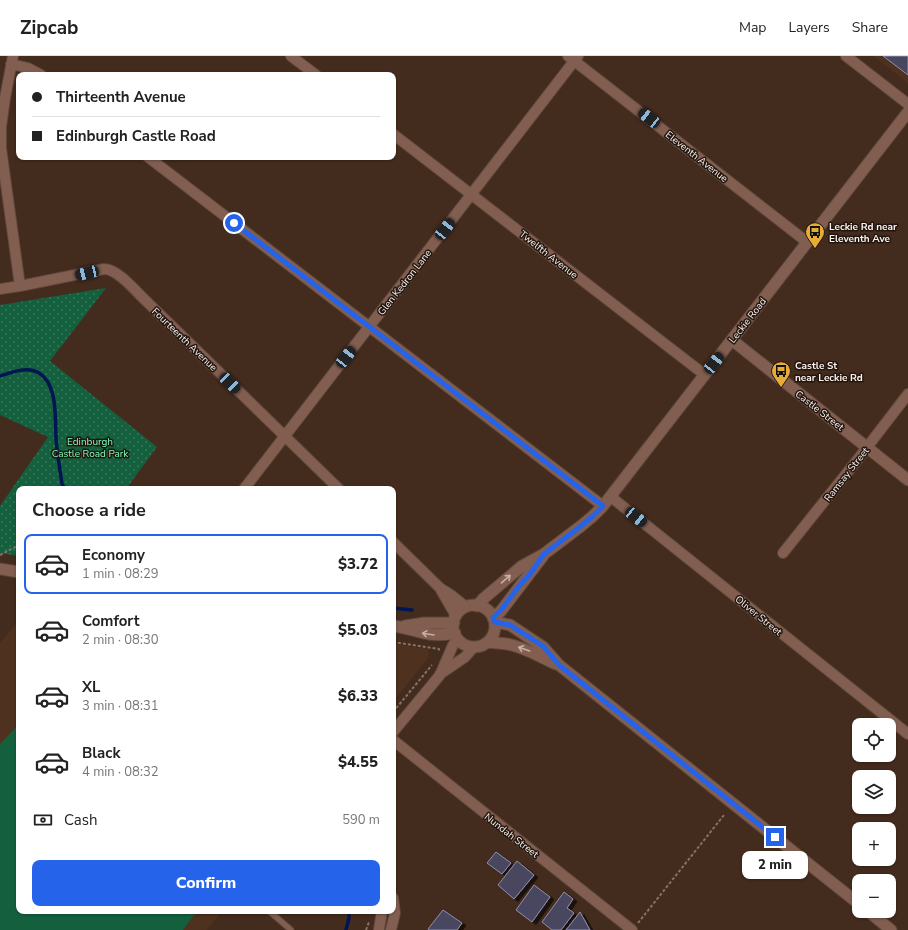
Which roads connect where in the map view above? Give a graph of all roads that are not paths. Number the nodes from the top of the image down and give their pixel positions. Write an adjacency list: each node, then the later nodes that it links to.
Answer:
1 (292, 56): 6 (street)
2 (846, 56): 7 (street)
3 (573, 58): 11 (street, Glen Kedron Lane); 12 (street, Eleventh Avenue)
4 (12, 60): 5 (street); 13 (street)
5 (35, 72)
6 (312, 72)
7 (908, 104)
8 (908, 112): 12 (street, Leckie Road)
9 (396, 136): 11 (street, Twelfth Avenue)
10 (152, 160): 15 (street)
11 (471, 194): 15 (street, Glen Kedron Lane); 17 (street, Twelfth Avenue)
12 (807, 242): 16 (street, Leckie Road)
13 (20, 286): 14 (street, Fourteenth Avenue); 19 (street, Fourteenth Avenue)
14 (0, 289)
15 (369, 327): 19 (street, Glen Kedron Lane); 25 (street)
16 (732, 340): 17 (street, Leckie Road); 20 (street, Castle Street)
17 (705, 375): 24 (street, Leckie Road)
18 (908, 394): 20 (street, Ramsay Street)
19 (285, 436): 22 (street, Glen Kedron Lane); 23 (street, Fourteenth Avenue)
20 (867, 447): 21 (street, Castle Street); 27 (street, Ramsay Street)
21 (908, 480)
22 (246, 486)
23 (336, 486)
24 (611, 496): 25 (street, Leckie Road); 41 (street, Oliver Street)
25 (603, 506): 28 (street, Leckie Road)
26 (396, 545): 31 (street)
27 (783, 553)
28 (544, 554): 32 (street, Leckie Road, one-way to 28); 33 (street, Leckie Road)
29 (0, 569): 30 (street)
30 (16, 572)
31 (440, 588): 32 (street); 35 (street)
32 (472, 606): 33 (street); 35 (street)
33 (494, 620): 36 (street); 38 (street)
34 (398, 626): 35 (street)
35 (456, 628): 37 (street); 39 (street)
36 (488, 642): 37 (street); 38 (street, one-way to 36)
37 (474, 647): 39 (street)
38 (559, 665): 43 (street)
39 (440, 675): 40 (street)
40 (396, 728)
41 (908, 734)
42 (396, 742): 51 (street, Nundah Street)
43 (852, 898)
44 (272, 914): 49 (lane)
45 (381, 914): 48 (street)
46 (395, 914): 50 (street)
47 (876, 918): 52 (street)
48 (378, 929): 50 (street)
49 (291, 930)
50 (391, 930)
51 (632, 930)
52 (891, 930)

